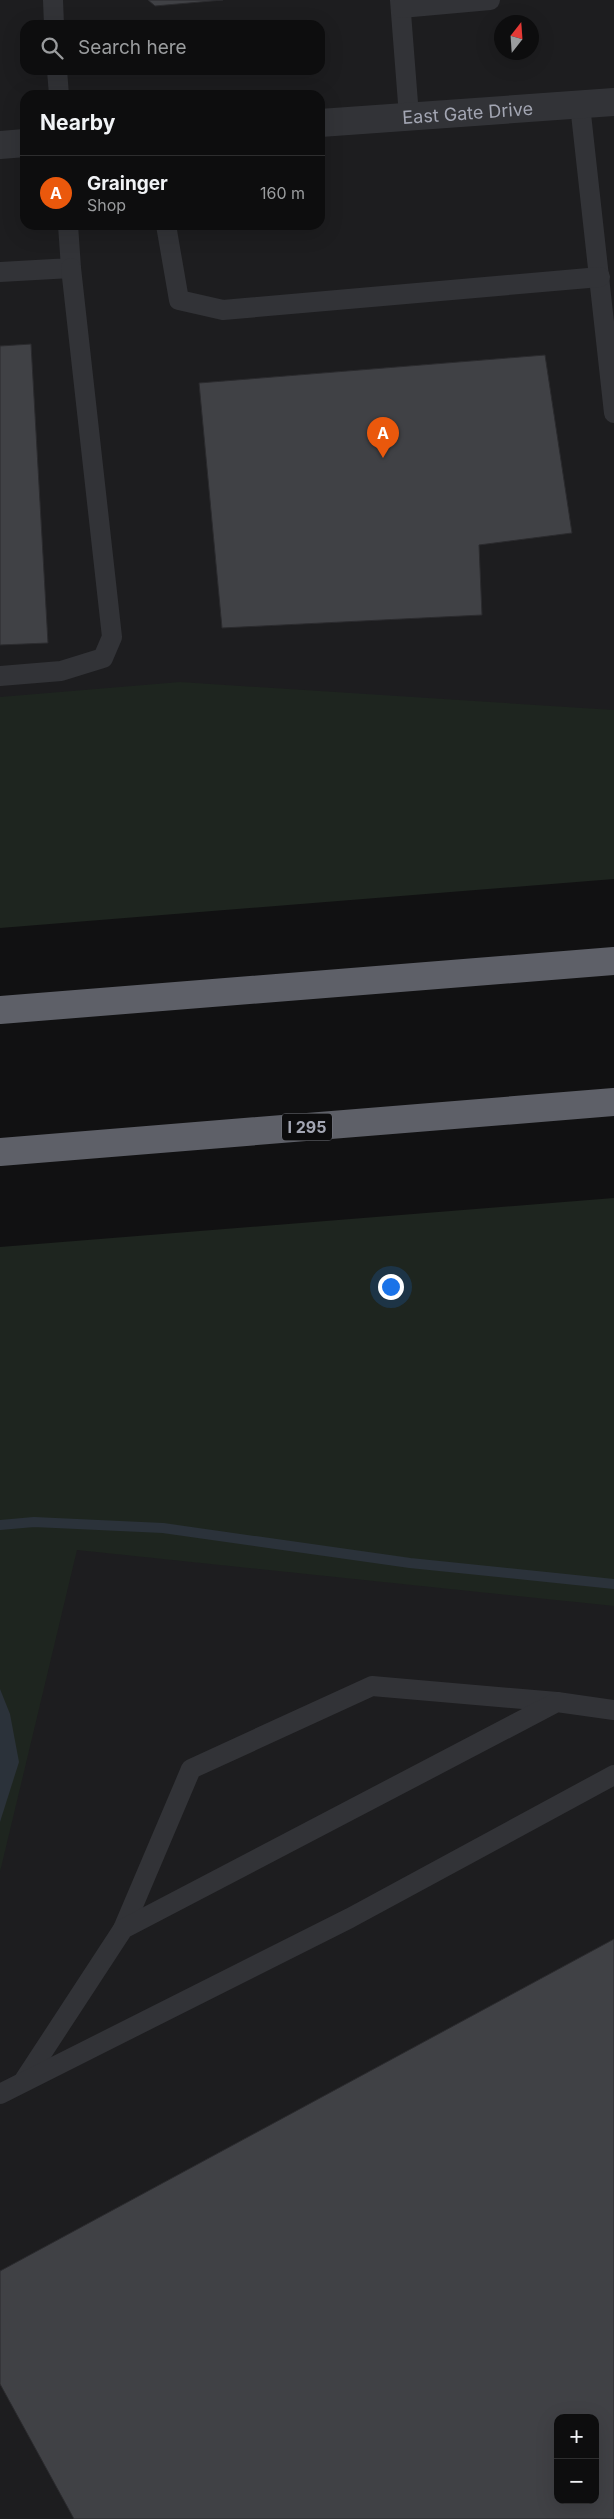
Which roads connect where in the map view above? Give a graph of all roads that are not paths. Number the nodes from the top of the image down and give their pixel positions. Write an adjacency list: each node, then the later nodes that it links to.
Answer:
1 (53, 0): 4 (lane)
2 (490, 0): 3 (lane)
3 (400, 4): 9 (lane)
4 (54, 20)
5 (57, 75): 6 (lane)
6 (59, 90)
7 (614, 102): 8 (street, East Gate Drive)
8 (580, 105): 9 (street, East Gate Drive); 17 (lane)
9 (409, 116): 10 (street, East Gate Drive)
10 (325, 123)
11 (20, 143): 12 (street)
12 (0, 145)
13 (68, 230): 15 (lane)
14 (167, 230): 17 (lane)
15 (71, 268): 16 (lane); 19 (lane)
16 (0, 272)
17 (600, 277): 18 (lane)
18 (614, 413)
19 (0, 676)
20 (614, 961): 21 (highway)
21 (0, 1010)
22 (614, 1102): 23 (highway, I 295)
23 (0, 1152)
24 (556, 1702): 25 (lane); 27 (lane); 27 (lane)
25 (614, 1710)
26 (614, 1775): 28 (lane)
27 (123, 1929): 28 (lane)
28 (23, 2082): 29 (lane)
29 (0, 2094)

